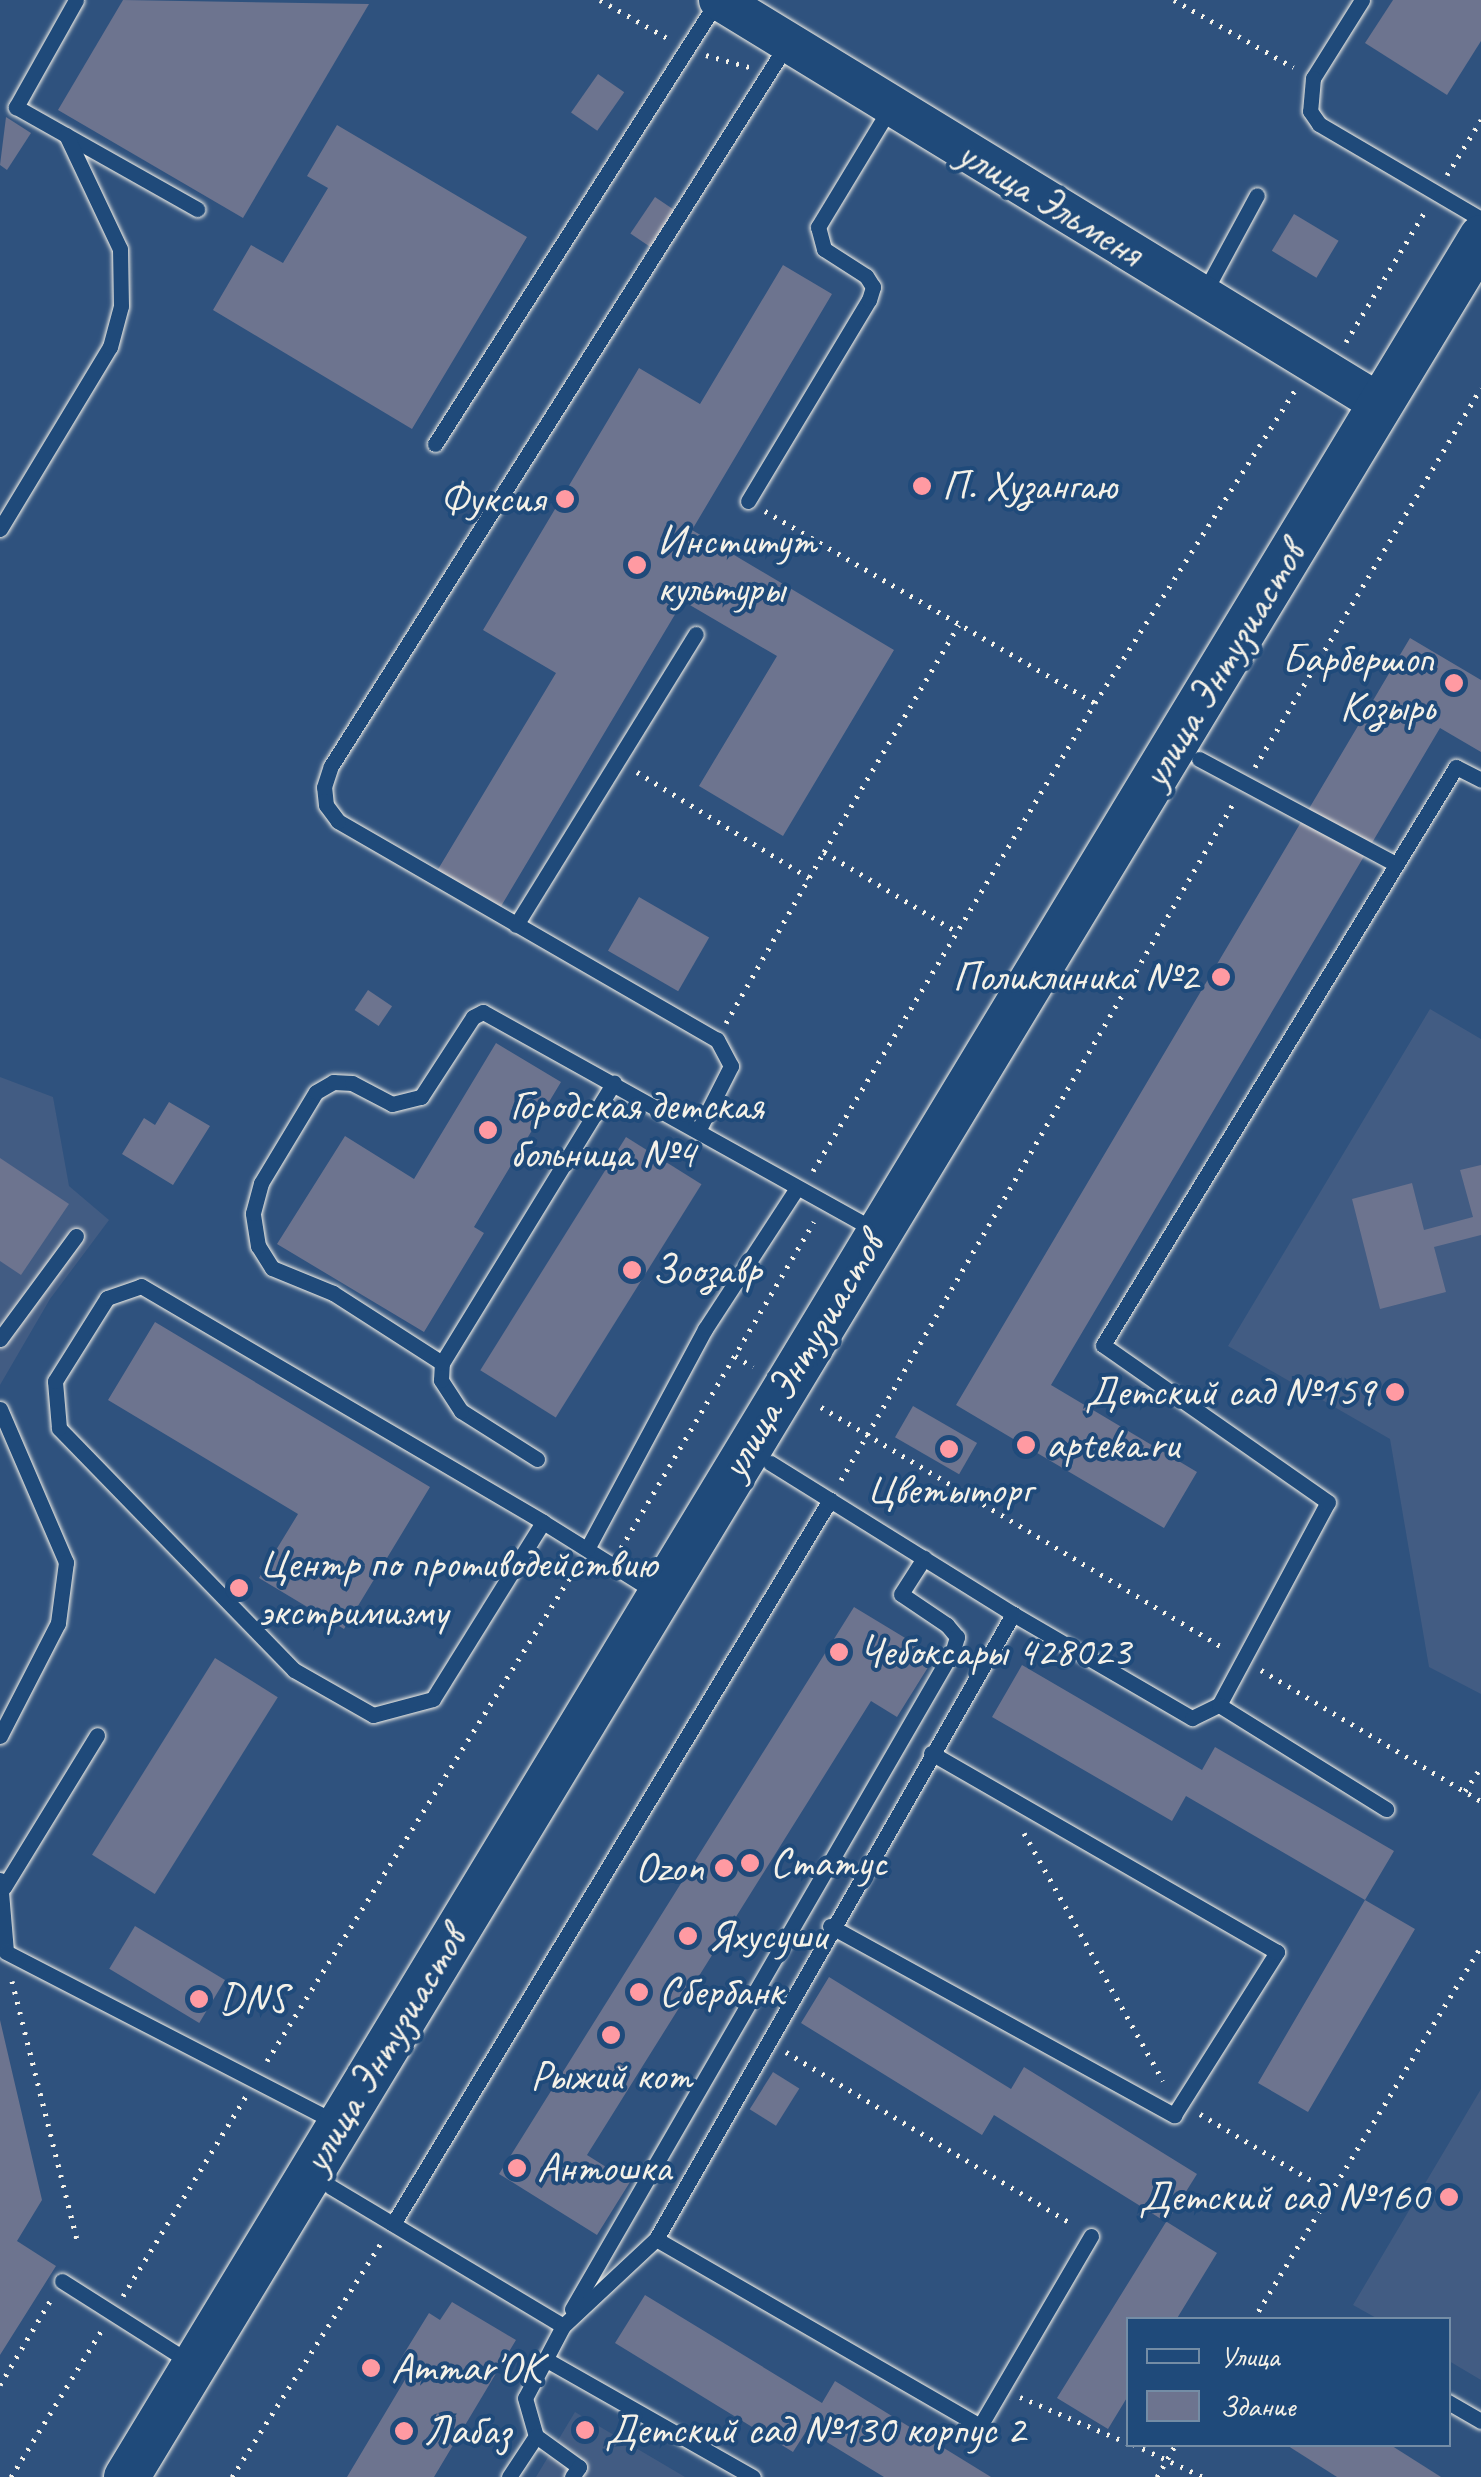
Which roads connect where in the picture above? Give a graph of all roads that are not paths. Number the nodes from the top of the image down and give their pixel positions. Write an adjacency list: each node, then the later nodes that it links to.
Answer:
1 (76, 0): 6 (lane)
2 (718, 0): 4 (street, улица Эльменя); 14 (lane)
3 (1362, 0): 9 (lane)
4 (788, 43): 5 (street, улица Эльменя); 21 (lane)
5 (891, 106): 12 (street, улица Эльменя); 15 (lane)
6 (66, 135): 8 (lane); 16 (lane)
7 (1257, 195): 12 (lane)
8 (197, 209)
9 (1481, 219)
10 (1481, 237): 13 (main road, улица Энтузиастов)
11 (1481, 294): 18 (main road, улица Энтузиастов)
12 (1202, 296): 13 (street, улица Эльменя)
13 (1382, 405): 18 (main road, улица Энтузиастов)
14 (436, 444)
15 (748, 501)
16 (0, 529)
17 (696, 634): 21 (lane)
18 (1186, 752): 20 (lane); 26 (main road, улица Энтузиастов)
19 (1481, 780): 20 (lane)
20 (1394, 863): 38 (lane)
21 (516, 925): 23 (lane)
22 (614, 1082): 23 (lane); 28 (lane); 28 (lane)
23 (698, 1131): 24 (lane)
24 (797, 1188): 26 (lane); 34 (lane)
25 (76, 1236): 27 (lane)
26 (889, 1239): 30 (main road, улица Энтузиастов)
27 (0, 1339)
28 (442, 1363): 31 (lane)
29 (0, 1409): 40 (lane)
30 (759, 1456): 32 (lane); 36 (main road, улица Энтузиастов)
31 (537, 1458)
32 (830, 1500): 35 (lane); 48 (lane)
33 (544, 1522): 33 (lane); 34 (lane)
34 (588, 1549): 36 (lane)
35 (924, 1558): 37 (lane); 52 (lane)
36 (671, 1602): 46 (main road, улица Энтузиастов)
37 (1012, 1614): 38 (lane); 41 (lane)
38 (1219, 1705): 42 (lane)
39 (97, 1735): 43 (lane)
40 (0, 1736)
41 (931, 1752): 44 (lane); 44 (lane)
42 (1386, 1809)
43 (2, 1884): 45 (lane)
44 (830, 1926): 50 (lane)
45 (2, 1947): 46 (lane)
46 (351, 2130): 47 (main road, улица Энтузиастов)
47 (320, 2180): 48 (lane); 54 (main road, улица Энтузиастов); 59 (main road, улица Энтузиастов)
48 (393, 2224): 52 (lane)
49 (1091, 2236): 50 (lane)
50 (656, 2239): 52 (lane)
51 (62, 2281): 54 (lane)
52 (562, 2326): 53 (lane)
53 (544, 2358): 57 (lane); 62 (lane)
54 (194, 2365): 58 (main road, улица Энтузиастов)
55 (1451, 2404): 56 (lane)
56 (1481, 2421)
57 (536, 2436): 60 (lane); 61 (lane)
58 (126, 2477)
59 (158, 2477)
60 (509, 2477)
61 (572, 2477)
62 (753, 2477)

